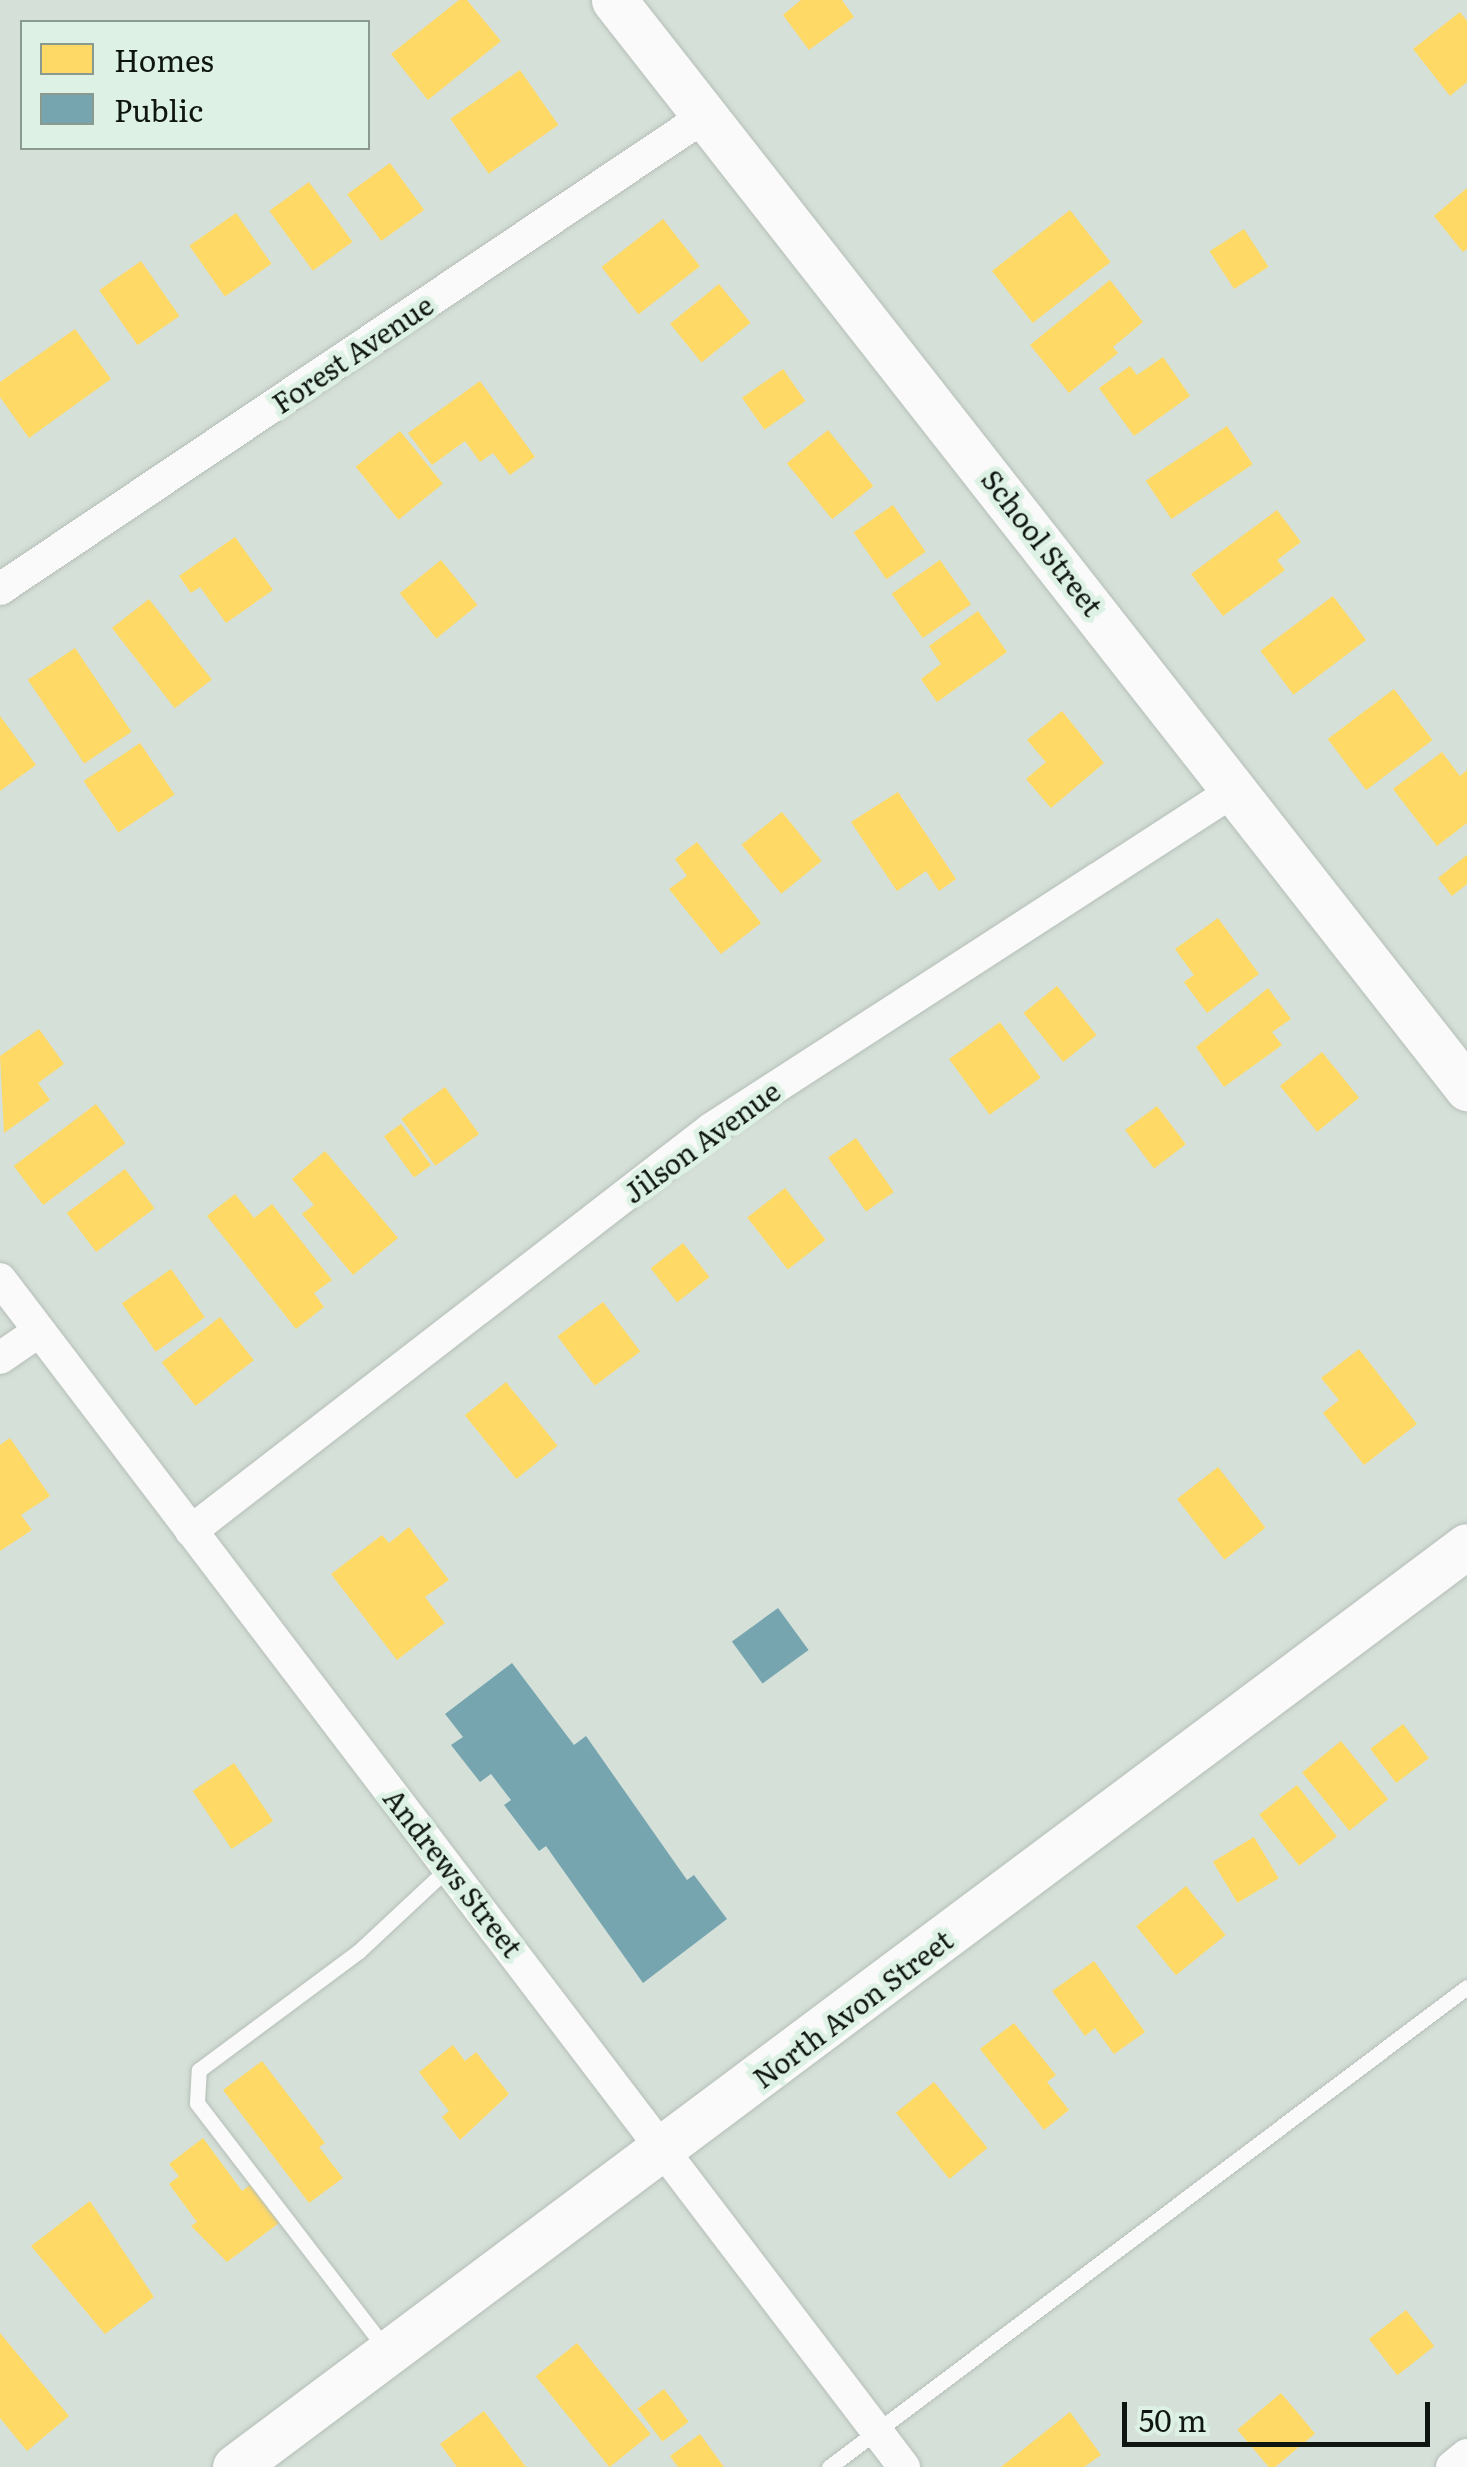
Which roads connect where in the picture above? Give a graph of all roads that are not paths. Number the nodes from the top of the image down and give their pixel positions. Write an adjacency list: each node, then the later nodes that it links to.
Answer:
1 (614, 0): 2 (street, School Street)
2 (705, 116): 3 (street, Forest Avenue); 4 (street, School Street)
3 (0, 589)
4 (1238, 788): 5 (street, School Street); 9 (street, Jilson Avenue)
5 (1467, 1088)
6 (0, 1279): 7 (street, Andrews Street)
7 (38, 1332): 8 (street); 9 (street, Andrews Street)
8 (0, 1358)
9 (191, 1531): 11 (street, Andrews Street)
10 (1467, 1546): 13 (street, North Avon Street)
11 (450, 1866): 13 (street, Andrews Street); 14 (lane)
12 (1467, 1987): 15 (lane)
13 (666, 2148): 14 (street, North Avon Street); 15 (street, Andrews Street)
14 (389, 2353): 17 (street, North Avon Street)
15 (875, 2431): 18 (lane); 19 (street, Andrews Street)
16 (1467, 2456): 20 (street)
17 (235, 2467)
18 (829, 2467)
19 (904, 2467)
20 (1452, 2467)

